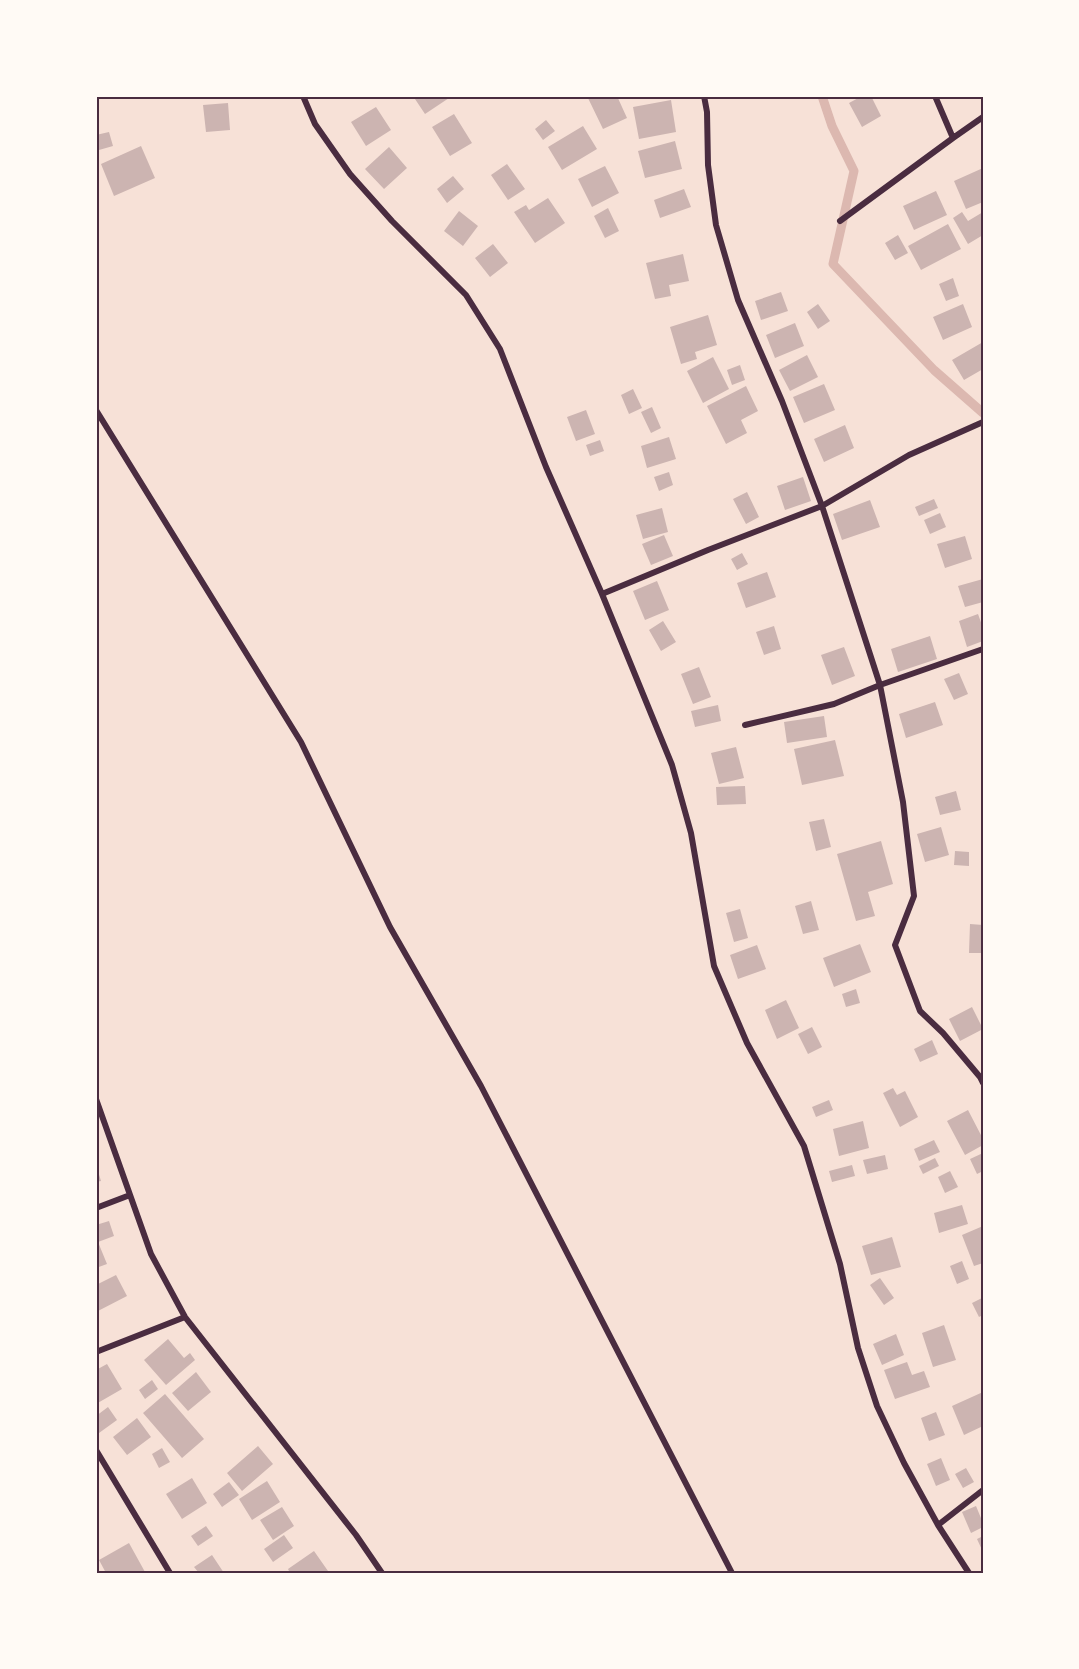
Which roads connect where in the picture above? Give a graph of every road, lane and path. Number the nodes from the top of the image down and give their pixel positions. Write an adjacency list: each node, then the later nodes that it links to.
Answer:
1 (303, 96): 10 (street)
2 (704, 96): 9 (street)
3 (935, 96): 5 (street)
4 (983, 117): 5 (street)
5 (953, 138): 6 (street)
6 (840, 221)
7 (96, 410): 25 (street)
8 (983, 422): 9 (street)
9 (822, 506): 10 (street); 12 (street)
10 (602, 594): 22 (street)
11 (983, 649): 12 (street)
12 (880, 685): 13 (street); 14 (street)
13 (745, 725)
14 (983, 1083)
15 (96, 1099): 16 (street)
16 (130, 1195): 17 (street); 18 (street)
17 (96, 1208)
18 (185, 1317): 19 (street); 24 (street)
19 (96, 1352)
20 (96, 1450): 23 (street)
21 (983, 1490): 22 (street)
22 (938, 1525): 26 (street)
23 (170, 1573)
24 (382, 1573)
25 (732, 1573)
26 (969, 1573)

